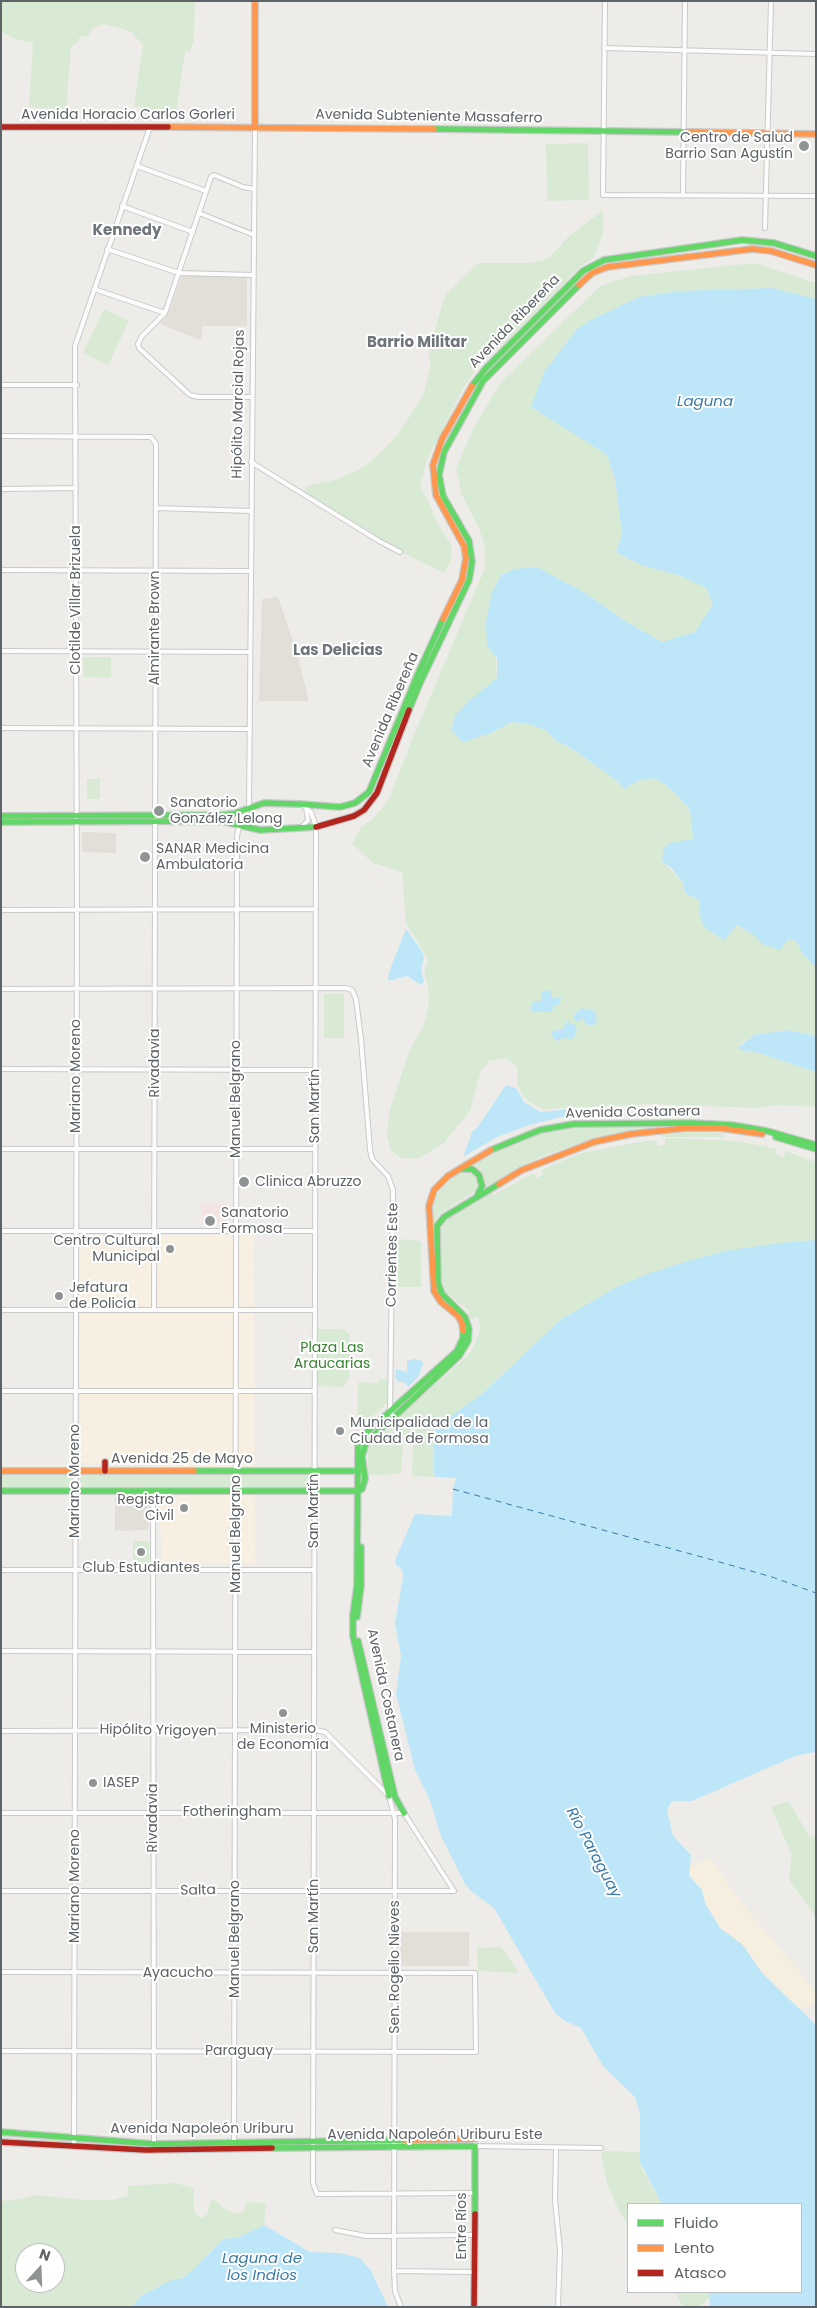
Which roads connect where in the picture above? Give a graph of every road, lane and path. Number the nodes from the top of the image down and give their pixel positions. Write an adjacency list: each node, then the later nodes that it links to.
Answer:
1 (255, 1): 11 (main road, Hipólito Marcial Rojas)
2 (605, 1): 5 (street)
3 (685, 1): 6 (street)
4 (771, 1): 7 (street)
5 (604, 48): 6 (street); 12 (street)
6 (685, 49): 7 (street); 13 (street)
7 (769, 52): 8 (street); 14 (street)
8 (816, 54)
9 (1, 127): 10 (main road, Avenida Horacio Carlos Gorleri)
10 (150, 127): 11 (main road, Avenida Horacio Carlos Gorleri); 16 (street, Clotilde Villar Brizuela)
11 (254, 128): 12 (main road, Avenida Subteniente Massaferro); 17 (street, Hipólito Marcial Rojas)
12 (603, 131): 13 (main road, Avenida Subteniente Massaferro); 19 (street)
13 (683, 132): 14 (main road, Avenida Subteniente Massaferro); 19 (street)
14 (766, 133): 15 (main road, Avenida Subteniente Massaferro); 20 (street)
15 (816, 134)
16 (136, 166): 18 (street); 22 (street, Clotilde Villar Brizuela)
17 (254, 189): 18 (street); 26 (street, Hipólito Marcial Rojas)
18 (206, 191): 23 (street)
19 (683, 196): 20 (street)
20 (765, 196): 21 (street); 24 (street)
21 (816, 196)
22 (122, 206): 25 (street); 27 (street, Clotilde Villar Brizuela)
23 (199, 213): 25 (street); 26 (street)
24 (765, 228)
25 (193, 232): 30 (street)
26 (254, 235): 31 (street, Hipólito Marcial Rojas)
27 (107, 249): 30 (street); 32 (street, Clotilde Villar Brizuela)
28 (816, 256): 57 (main road, Avenida Ribereña)
29 (816, 265): 67 (main road, Avenida Ribereña)
30 (179, 273): 31 (street); 33 (street)
31 (253, 275): 36 (street, Hipólito Marcial Rojas)
32 (94, 290): 33 (street); 35 (street, Clotilde Villar Brizuela)
33 (165, 314): 36 (street)
34 (1, 385): 35 (street)
35 (76, 385): 38 (street, Clotilde Villar Brizuela)
36 (252, 397): 39 (street, Hipólito Marcial Rojas)
37 (1, 436): 38 (street)
38 (76, 437): 40 (street, Clotilde Villar Brizuela); 42 (street, Almirante Brown)
39 (251, 462): 43 (street, Hipólito Marcial Rojas); 44 (street)
40 (76, 488): 41 (street); 46 (street, Clotilde Villar Brizuela)
41 (1, 489)
42 (156, 508): 43 (street); 47 (street, Almirante Brown)
43 (251, 511): 48 (street, Hipólito Marcial Rojas)
44 (400, 552)
45 (1, 570): 46 (street)
46 (76, 570): 47 (street); 50 (street, Clotilde Villar Brizuela)
47 (155, 570): 48 (street); 51 (street, Almirante Brown)
48 (251, 571): 52 (street, Hipólito Marcial Rojas)
49 (1, 651): 50 (street)
50 (76, 651): 51 (street); 54 (street, Clotilde Villar Brizuela)
51 (155, 651): 52 (street); 55 (street, Almirante Brown)
52 (250, 652): 56 (street, Hipólito Marcial Rojas)
53 (1, 728): 54 (street)
54 (76, 728): 55 (street); 63 (street, Clotilde Villar Brizuela)
55 (155, 729): 56 (street); 60 (street, Almirante Brown)
56 (250, 729): 58 (street, Hipólito Marcial Rojas)
57 (299, 804): 58 (main road, Avenida Ribereña); 59 (street)
58 (249, 807): 62 (main road, Avenida Ribereña); 66 (street, Manuel Belgrano)
59 (306, 808): 67 (street); 68 (street)
60 (155, 815): 62 (main road); 63 (main road); 65 (street, Rivadavia)
61 (1, 816): 63 (main road)
62 (217, 818): 65 (main road); 66 (main road, Avenida Ribereña)
63 (76, 819): 64 (main road); 65 (main road); 71 (street, Mariano Moreno)
64 (1, 822)
65 (155, 822): 72 (street, Rivadavia)
66 (238, 826): 68 (main road, Avenida Ribereña); 73 (street, Manuel Belgrano)
67 (316, 827): 68 (main road, Avenida Ribereña); 69 (street, San Martín)
68 (301, 828)
69 (315, 909): 73 (street); 74 (street, San Martín)
70 (1, 910): 71 (street)
71 (77, 910): 72 (street); 76 (street, Mariano Moreno)
72 (154, 910): 73 (street); 77 (street, Rivadavia)
73 (237, 910): 78 (street, Manuel Belgrano)
74 (315, 988): 78 (street); 83 (street, San Martín); 107 (street, Corrientes Este)
75 (1, 989): 76 (street)
76 (76, 989): 77 (street); 80 (street, Mariano Moreno)
77 (155, 989): 78 (street); 81 (street, Rivadavia)
78 (236, 990): 82 (street, Manuel Belgrano)
79 (1, 1069): 80 (street)
80 (75, 1069): 81 (street); 89 (street, Mariano Moreno)
81 (154, 1070): 82 (street); 86 (street, Rivadavia)
82 (236, 1070): 83 (street); 90 (street, Manuel Belgrano)
83 (315, 1070): 87 (street, San Martín)
84 (816, 1145): 91 (main road, Avenida Costanera)
85 (1, 1149): 89 (street)
86 (155, 1149): 89 (street); 90 (street); 95 (street, Rivadavia)
87 (315, 1149): 90 (street); 96 (street, San Martín)
88 (816, 1149): 92 (main road, Avenida Costanera)
89 (76, 1150): 94 (street, Mariano Moreno)
90 (236, 1150): 97 (street, Manuel Belgrano)
91 (459, 1170): 92 (main road); 107 (main road, Avenida Costanera)
92 (477, 1196): 107 (main road, Avenida Costanera)
93 (1, 1231): 94 (street)
94 (76, 1231): 95 (street); 99 (street, Mariano Moreno)
95 (154, 1231): 97 (street); 100 (street, Rivadavia)
96 (315, 1231): 97 (street); 102 (street, San Martín)
97 (236, 1232): 101 (street, Manuel Belgrano)
98 (1, 1310): 99 (street)
99 (75, 1310): 100 (street); 104 (street, Mariano Moreno)
100 (154, 1310): 101 (street)
101 (236, 1310): 102 (street); 105 (street, Manuel Belgrano)
102 (315, 1310): 106 (street, San Martín)
103 (1, 1391): 104 (street)
104 (75, 1391): 105 (street); 110 (street, Mariano Moreno)
105 (236, 1391): 106 (street); 112 (street, Manuel Belgrano)
106 (314, 1391): 113 (street, San Martín)
107 (392, 1413): 114 (main road, Avenida Costanera)
108 (104, 1462): 111 (main road)
109 (1, 1471): 110 (main road, Avenida 25 de Mayo)
110 (75, 1471): 111 (main road, Avenida 25 de Mayo); 117 (street, Mariano Moreno)
111 (104, 1471): 112 (main road, Avenida 25 de Mayo)
112 (236, 1471): 113 (main road, Avenida 25 de Mayo); 119 (street, Manuel Belgrano)
113 (314, 1471): 114 (main road, Avenida 25 de Mayo); 120 (street, San Martín)
114 (360, 1471): 115 (main road, Avenida Costanera)
115 (360, 1490): 120 (main road); 136 (main road, Avenida Costanera); 143 (main road, Avenida Costanera)
116 (1, 1491): 117 (main road)
117 (75, 1491): 118 (main road); 122 (street, Mariano Moreno)
118 (153, 1491): 119 (main road); 123 (street, Rivadavia)
119 (236, 1491): 120 (main road); 124 (street, Manuel Belgrano)
120 (314, 1491): 125 (street, San Martín)
121 (1, 1570): 122 (street)
122 (75, 1570): 123 (street); 127 (street, Mariano Moreno)
123 (153, 1570): 124 (street); 128 (street, Rivadavia)
124 (236, 1570): 125 (street); 129 (street, Manuel Belgrano)
125 (314, 1570): 130 (street, San Martín)
126 (1, 1652): 127 (street)
127 (75, 1652): 128 (street); 132 (street, Mariano Moreno)
128 (153, 1652): 129 (street); 133 (street, Rivadavia)
129 (236, 1652): 130 (street); 135 (street, Manuel Belgrano)
130 (314, 1652): 134 (street, San Martín)
131 (1, 1730): 132 (street, Hipólito Yrigoyen)
132 (75, 1730): 133 (street, Hipólito Yrigoyen); 137 (street, Mariano Moreno)
133 (153, 1730): 135 (street, Hipólito Yrigoyen); 138 (street, Rivadavia)
134 (315, 1730): 135 (street, Hipólito Yrigoyen); 136 (street); 140 (street, San Martín)
135 (236, 1731): 139 (street, Manuel Belgrano)
136 (389, 1796): 141 (street, Sen. Rogelio Nieves)
137 (75, 1812): 138 (street, Fotheringham); 142 (street, Fotheringham); 145 (street, Mariano Moreno)
138 (153, 1812): 139 (street, Fotheringham); 148 (street, Rivadavia)
139 (235, 1812): 140 (street, Fotheringham); 146 (street, Manuel Belgrano)
140 (314, 1812): 141 (street, Fotheringham); 147 (street, San Martín)
141 (394, 1812): 143 (street, Fotheringham); 149 (street, Sen. Rogelio Nieves)
142 (1, 1813)
143 (404, 1813): 149 (street, Salta)
144 (1, 1891): 145 (street, Salta)
145 (75, 1891): 148 (street, Salta); 152 (street, Mariano Moreno)
146 (234, 1891): 147 (street, Salta); 148 (street, Salta); 151 (street, Manuel Belgrano)
147 (314, 1891): 149 (street, Salta); 154 (street, San Martín)
148 (153, 1892): 153 (street, Rivadavia)
149 (396, 1892): 155 (street, Sen. Rogelio Nieves)
150 (1, 1972): 152 (street, Ayacucho)
151 (235, 1972): 153 (street, Ayacucho); 154 (street, Ayacucho); 160 (street, Manuel Belgrano)
152 (74, 1973): 153 (street, Ayacucho); 157 (street, Mariano Moreno)
153 (153, 1973): 158 (street, Rivadavia)
154 (314, 1973): 155 (street, Ayacucho); 159 (street, San Martín)
155 (395, 1973): 161 (street, Sen. Rogelio Nieves); 162 (street, Ayacucho)
156 (1, 2051): 157 (street, Paraguay)
157 (74, 2051): 158 (street, Paraguay); 164 (street, Mariano Moreno)
158 (153, 2051): 160 (street, Paraguay); 168 (street, Rivadavia)
159 (313, 2051): 160 (street, Paraguay); 161 (street, Paraguay); 170 (street, San Martín)
160 (235, 2052): 169 (street, Manuel Belgrano)
161 (395, 2052): 162 (street, Paraguay); 165 (street, Sen. Rogelio Nieves)
162 (476, 2052)
163 (1, 2132): 164 (main road, Avenida Napoleón Uriburu)
164 (74, 2138): 168 (main road, Avenida Napoleón Uriburu); 171 (street, Mariano Moreno)
165 (395, 2139): 167 (main road, Avenida Napoleón Uriburu Este); 170 (main road, Avenida Napoleón Uriburu Este); 172 (street, Sen. Rogelio Nieves)
166 (1, 2142): 171 (main road, Avenida Napoleón Uriburu)
167 (475, 2142): 172 (main road, Avenida Napoleón Uriburu Este); 173 (street, Avenida Napoleón Uriburu Este); 175 (main road, Entre Ríos)
168 (154, 2144): 169 (main road, Avenida Napoleón Uriburu)
169 (234, 2144): 170 (main road, Avenida Napoleón Uriburu)
170 (314, 2145): 171 (main road, Avenida Napoleón Uriburu); 172 (main road, Avenida Napoleón Uriburu Este); 176 (street, San Martín)
171 (74, 2146)
172 (395, 2146): 176 (street, Sen. Rogelio Nieves)
173 (556, 2148): 174 (street, Avenida Napoleón Uriburu Este); 184 (street)
174 (601, 2148)
175 (475, 2193): 176 (street); 178 (main road, Entre Ríos)
176 (394, 2194): 179 (street, Sen. Rogelio Nieves)
177 (336, 2230): 179 (street)
178 (474, 2235): 179 (street); 181 (main road, Entre Ríos)
179 (394, 2236): 180 (street, Sen. Rogelio Nieves)
180 (394, 2272): 181 (street); 182 (street, Sen. Rogelio Nieves)
181 (474, 2272): 183 (main road, Entre Ríos)
182 (401, 2307)
183 (474, 2307)
184 (558, 2307)

